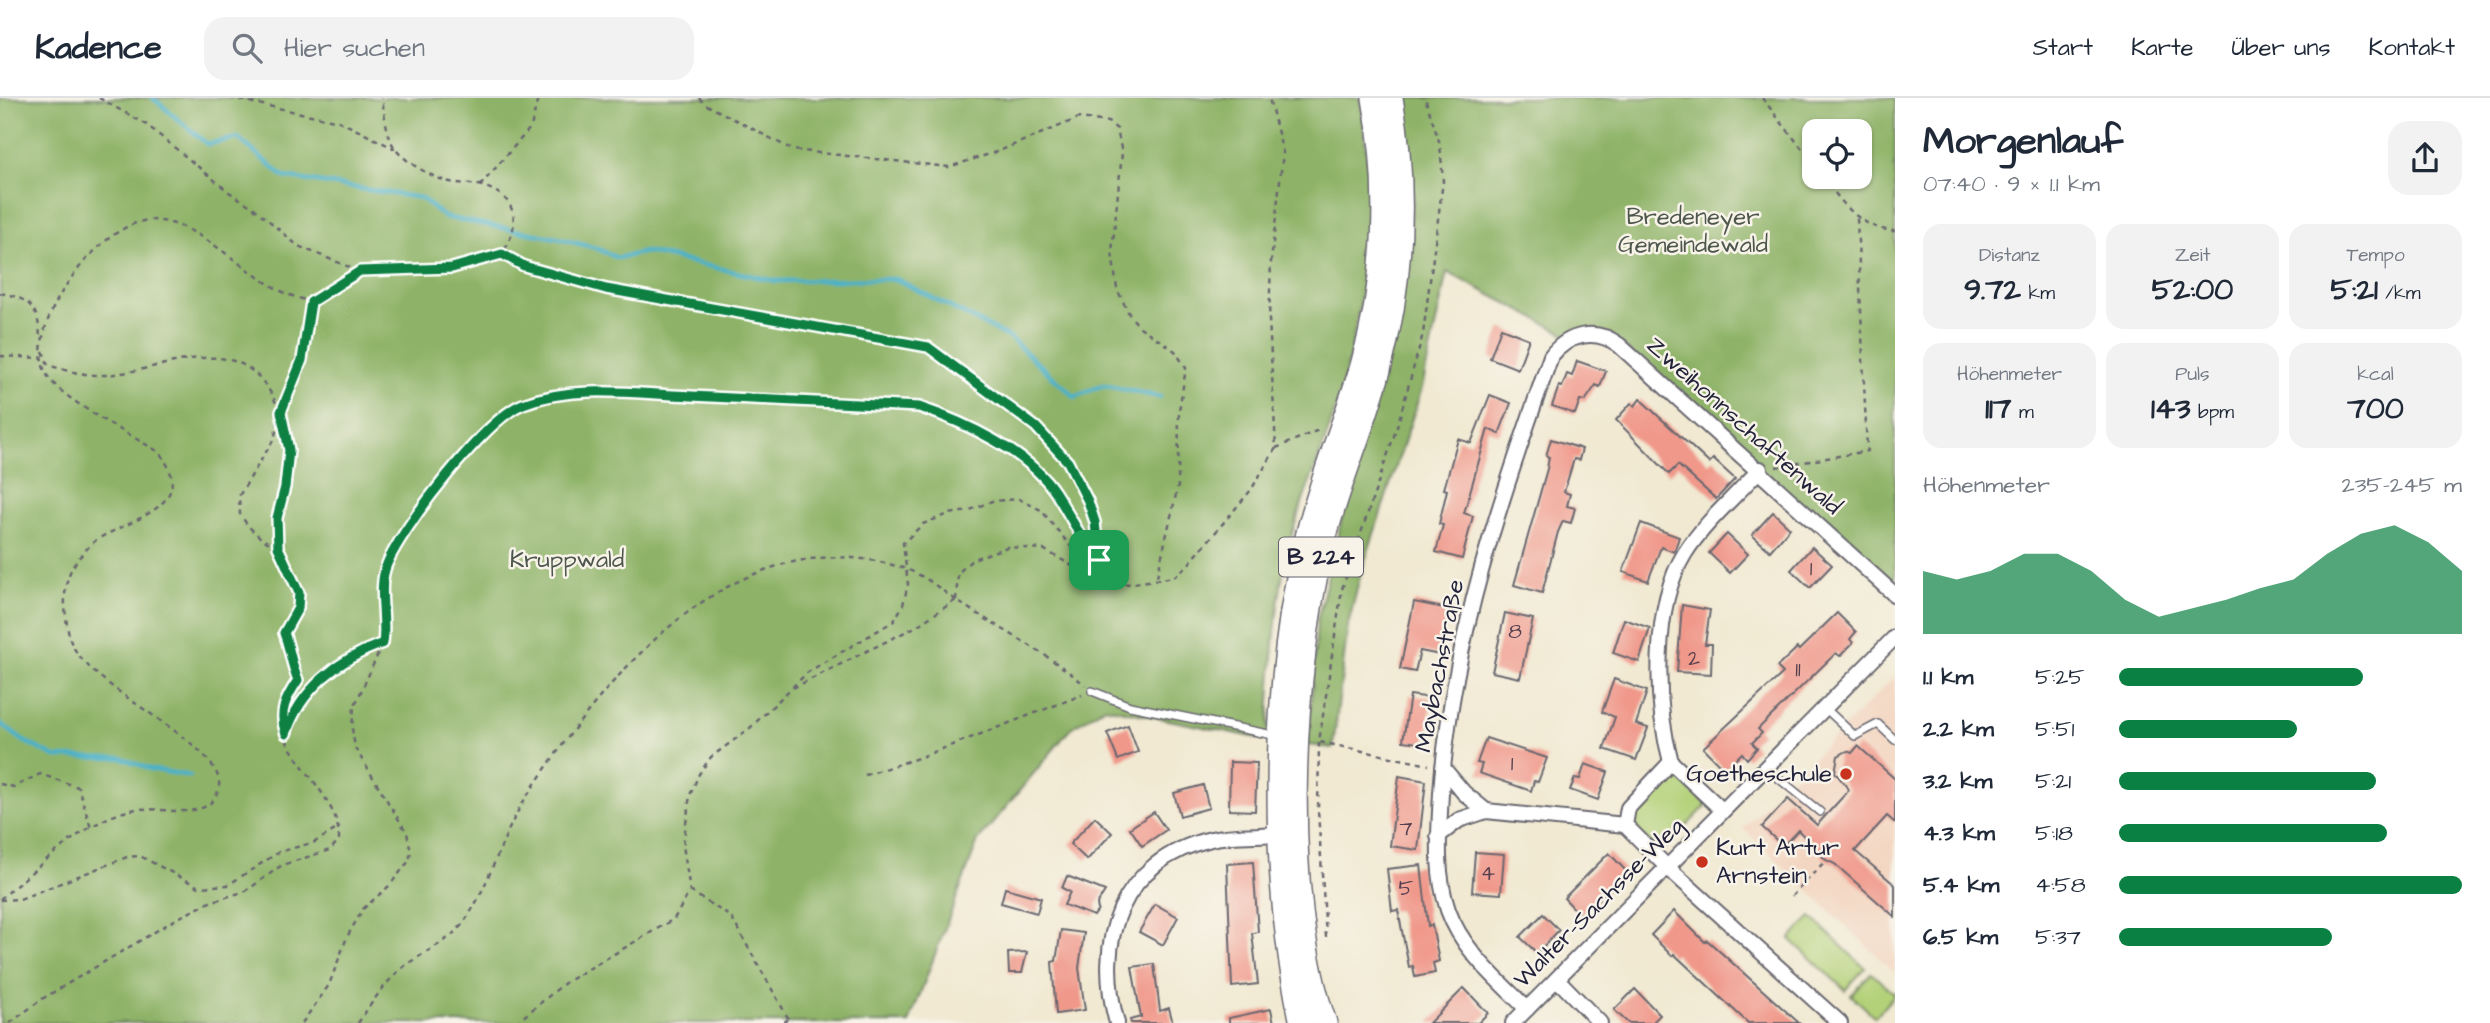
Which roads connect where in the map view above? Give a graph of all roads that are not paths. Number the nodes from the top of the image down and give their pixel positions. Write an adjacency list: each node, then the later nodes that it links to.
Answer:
1 (1374, 98): 9 (main road, B 224)
2 (1391, 98): 25 (main road, B 224)
3 (1551, 356): 4 (street, Zweihonnschaftenwald); 13 (street, Maybachstraße)
4 (1760, 469): 5 (street, Zweihonnschaftenwald); 11 (street)
5 (1895, 595)
6 (1895, 637): 8 (street, Walter-Sachsse-Weg)
7 (1092, 691): 9 (lane)
8 (1824, 708): 10 (lane); 12 (street, Walter-Sachsse-Weg)
9 (1281, 737): 18 (main road, B 224)
10 (1895, 740)
11 (1671, 762): 14 (street); 17 (street)
12 (1765, 766): 14 (street, Walter-Sachsse-Weg); 16 (lane)
13 (1443, 768): 15 (street); 19 (street, Maybachstraße)
14 (1722, 810): 20 (street, Walter-Sachsse-Weg)
15 (1486, 811): 17 (street); 19 (street)
16 (1820, 812)
17 (1625, 825): 20 (street)
18 (1281, 834): 23 (street); 24 (main road, B 224)
19 (1438, 836): 22 (street, Maybachstraße)
20 (1667, 867): 21 (street, Walter-Sachsse-Weg); 28 (street)
21 (1557, 979): 22 (street, Walter-Sachsse-Weg); 27 (street)
22 (1527, 1009): 26 (street, Walter-Sachsse-Weg)
23 (1118, 1023)
24 (1302, 1023)
25 (1325, 1023)
26 (1513, 1023)
27 (1600, 1023)
28 (1840, 1023)

